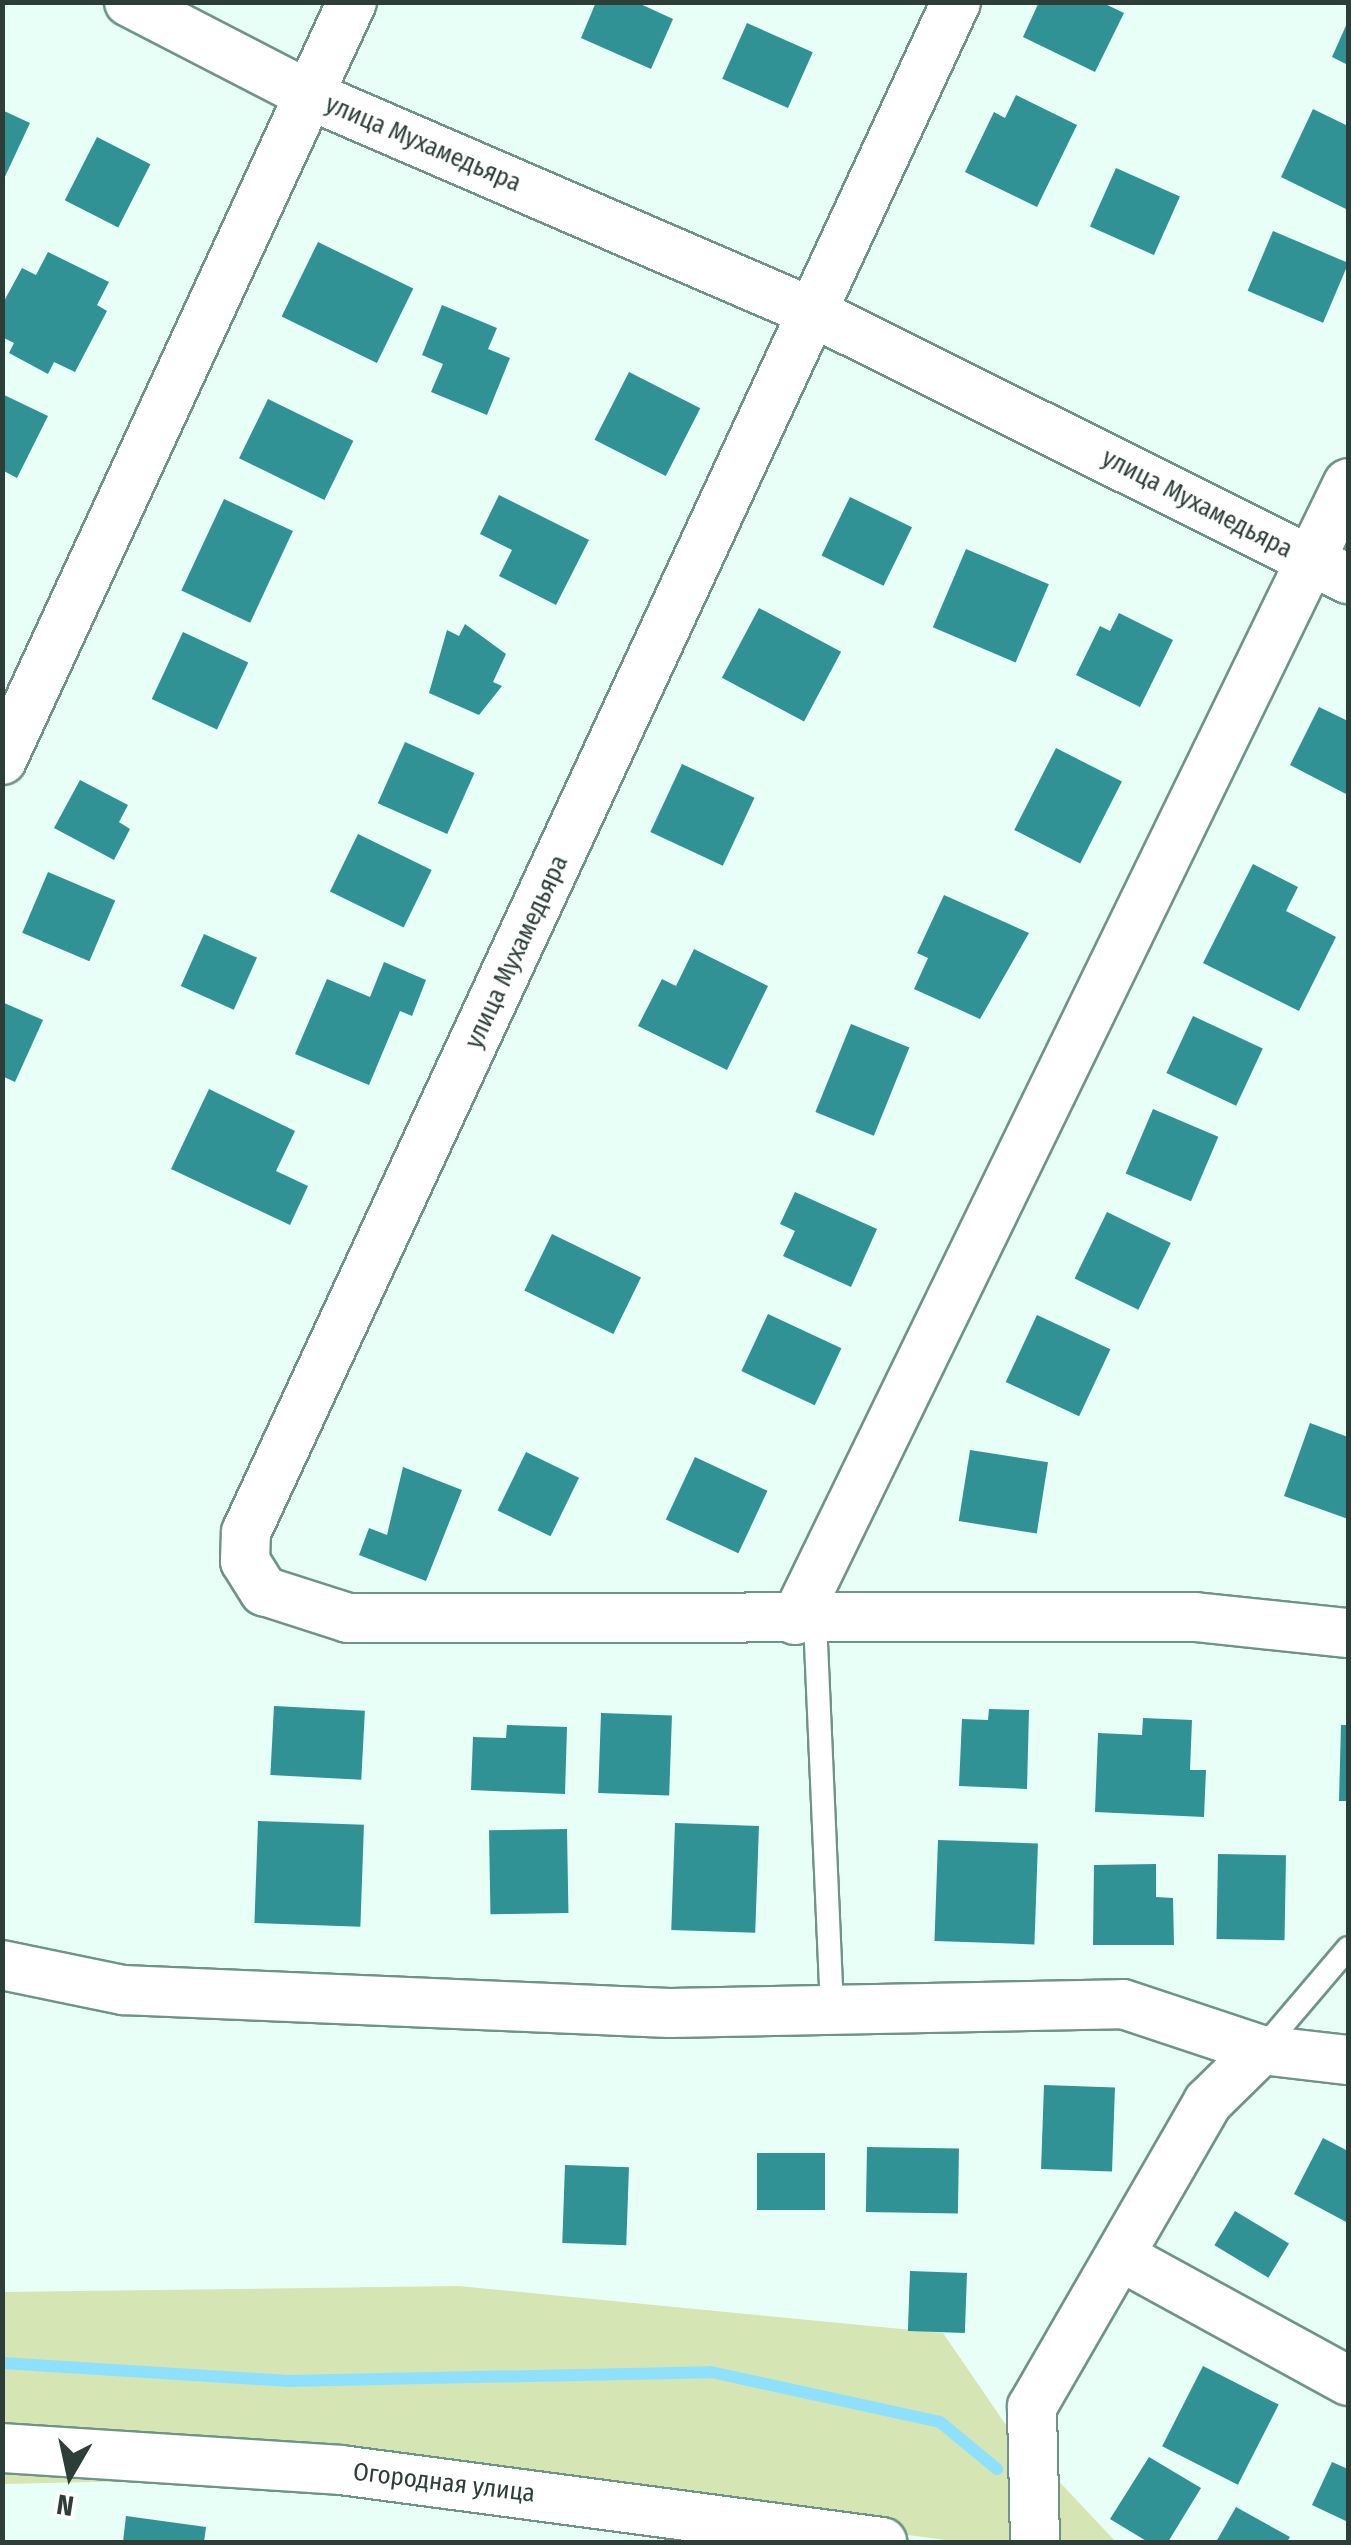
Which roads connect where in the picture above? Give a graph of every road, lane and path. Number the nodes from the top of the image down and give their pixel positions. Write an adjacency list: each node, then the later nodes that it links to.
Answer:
1 (129, 2): 4 (street, улица Мухамедьяра)
2 (352, 2): 4 (street, улица Мухамедьяра)
3 (956, 2): 5 (street, улица Мухамедьяра)
4 (308, 94): 5 (street, улица Мухамедьяра); 8 (street, улица Мухамедьяра)
5 (814, 313): 7 (street, улица Мухамедьяра); 9 (street, улица Мухамедьяра)
6 (1348, 483): 7 (street, улица Мухамедьяра)
7 (1330, 570): 9 (street, улица Мухамедьяра)
8 (2, 760)
9 (805, 1620): 10 (street); 13 (lane)
10 (1348, 1633)
11 (1348, 1948): 14 (lane)
12 (2, 1965): 13 (street)
13 (832, 2010): 14 (street)
14 (1260, 2050): 15 (street); 16 (street)
15 (1348, 2060)
16 (1120, 2256): 17 (street); 20 (street)
17 (1348, 2380)
18 (2, 2448): 19 (street, Огородная улица)
19 (882, 2542)
20 (1035, 2542)

